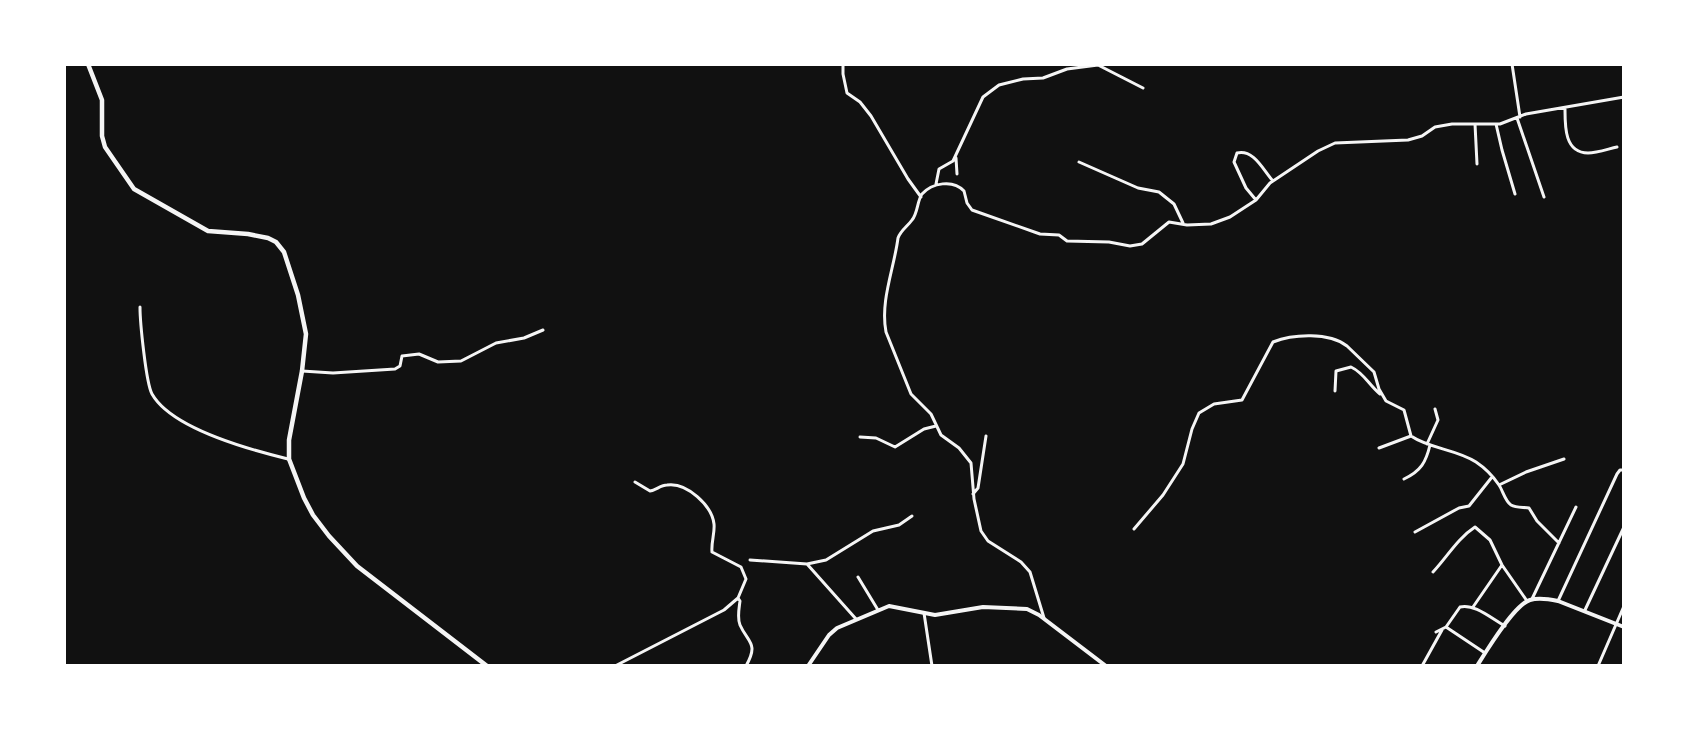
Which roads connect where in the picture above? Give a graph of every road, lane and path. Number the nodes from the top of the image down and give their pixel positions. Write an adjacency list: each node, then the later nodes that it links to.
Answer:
1 (88, 64): 25 (main road)
2 (843, 64): 19 (street)
3 (1512, 64): 8 (street)
4 (1066, 67): 5 (street); 12 (street)
5 (1143, 87)
6 (1623, 97): 7 (street)
7 (1565, 108): 8 (street); 11 (street)
8 (1519, 117): 10 (street); 20 (street)
9 (1475, 124): 10 (street); 14 (street); 16 (street)
10 (1496, 124): 18 (street)
11 (1617, 147)
12 (956, 156): 15 (street); 17 (street)
13 (1079, 162): 22 (street)
14 (1477, 164)
15 (957, 174)
16 (1273, 181): 21 (street); 21 (street)
17 (936, 184): 19 (street); 22 (street)
18 (1515, 195)
19 (921, 197): 29 (street)
20 (1544, 197)
21 (1256, 200): 22 (street)
22 (1183, 223)
23 (140, 308): 35 (street)
24 (543, 330): 25 (street)
25 (302, 371): 35 (main road)
26 (1335, 391): 27 (street)
27 (1382, 395): 31 (street); 46 (street)
28 (1435, 410): 33 (street)
29 (936, 426): 32 (street); 42 (street)
30 (986, 436): 42 (street)
31 (1410, 436): 33 (street); 34 (street)
32 (860, 437)
33 (1429, 444): 38 (street); 39 (street)
34 (1379, 448)
35 (290, 459): 71 (main road)
36 (1564, 459): 41 (street)
37 (1623, 470): 57 (street)
38 (1492, 477): 41 (street); 47 (street)
39 (1404, 479)
40 (634, 483): 54 (street)
41 (1499, 484): 48 (street)
42 (974, 494): 63 (street)
43 (1576, 507): 48 (street)
44 (912, 516): 50 (street)
45 (1623, 527): 61 (street)
46 (1134, 529)
47 (1415, 532)
48 (1559, 543): 55 (street)
49 (750, 560): 50 (street)
50 (807, 564): 64 (street)
51 (1503, 565): 52 (street); 56 (street); 59 (street)
52 (1433, 572)
53 (858, 577): 60 (street)
54 (738, 598): 72 (street); 73 (street)
55 (1532, 599): 56 (street); 57 (street)
56 (1527, 601): 66 (street)
57 (1558, 601): 61 (street)
58 (1623, 606): 65 (street)
59 (1473, 607): 66 (street); 68 (street)
60 (878, 610): 62 (street); 64 (street)
61 (1585, 610): 65 (street)
62 (924, 613): 63 (street); 75 (street)
63 (1044, 618): 76 (street)
64 (856, 619): 74 (street)
65 (1616, 624): 67 (street); 79 (street)
66 (1505, 626): 70 (street)
67 (1623, 627)
68 (1444, 628): 69 (street); 70 (street); 77 (street)
69 (1436, 632)
70 (1485, 653): 78 (street)
71 (486, 666)
72 (615, 666)
73 (746, 666)
74 (808, 666)
75 (932, 666)
76 (1106, 666)
77 (1422, 666)
78 (1477, 666)
79 (1598, 666)

